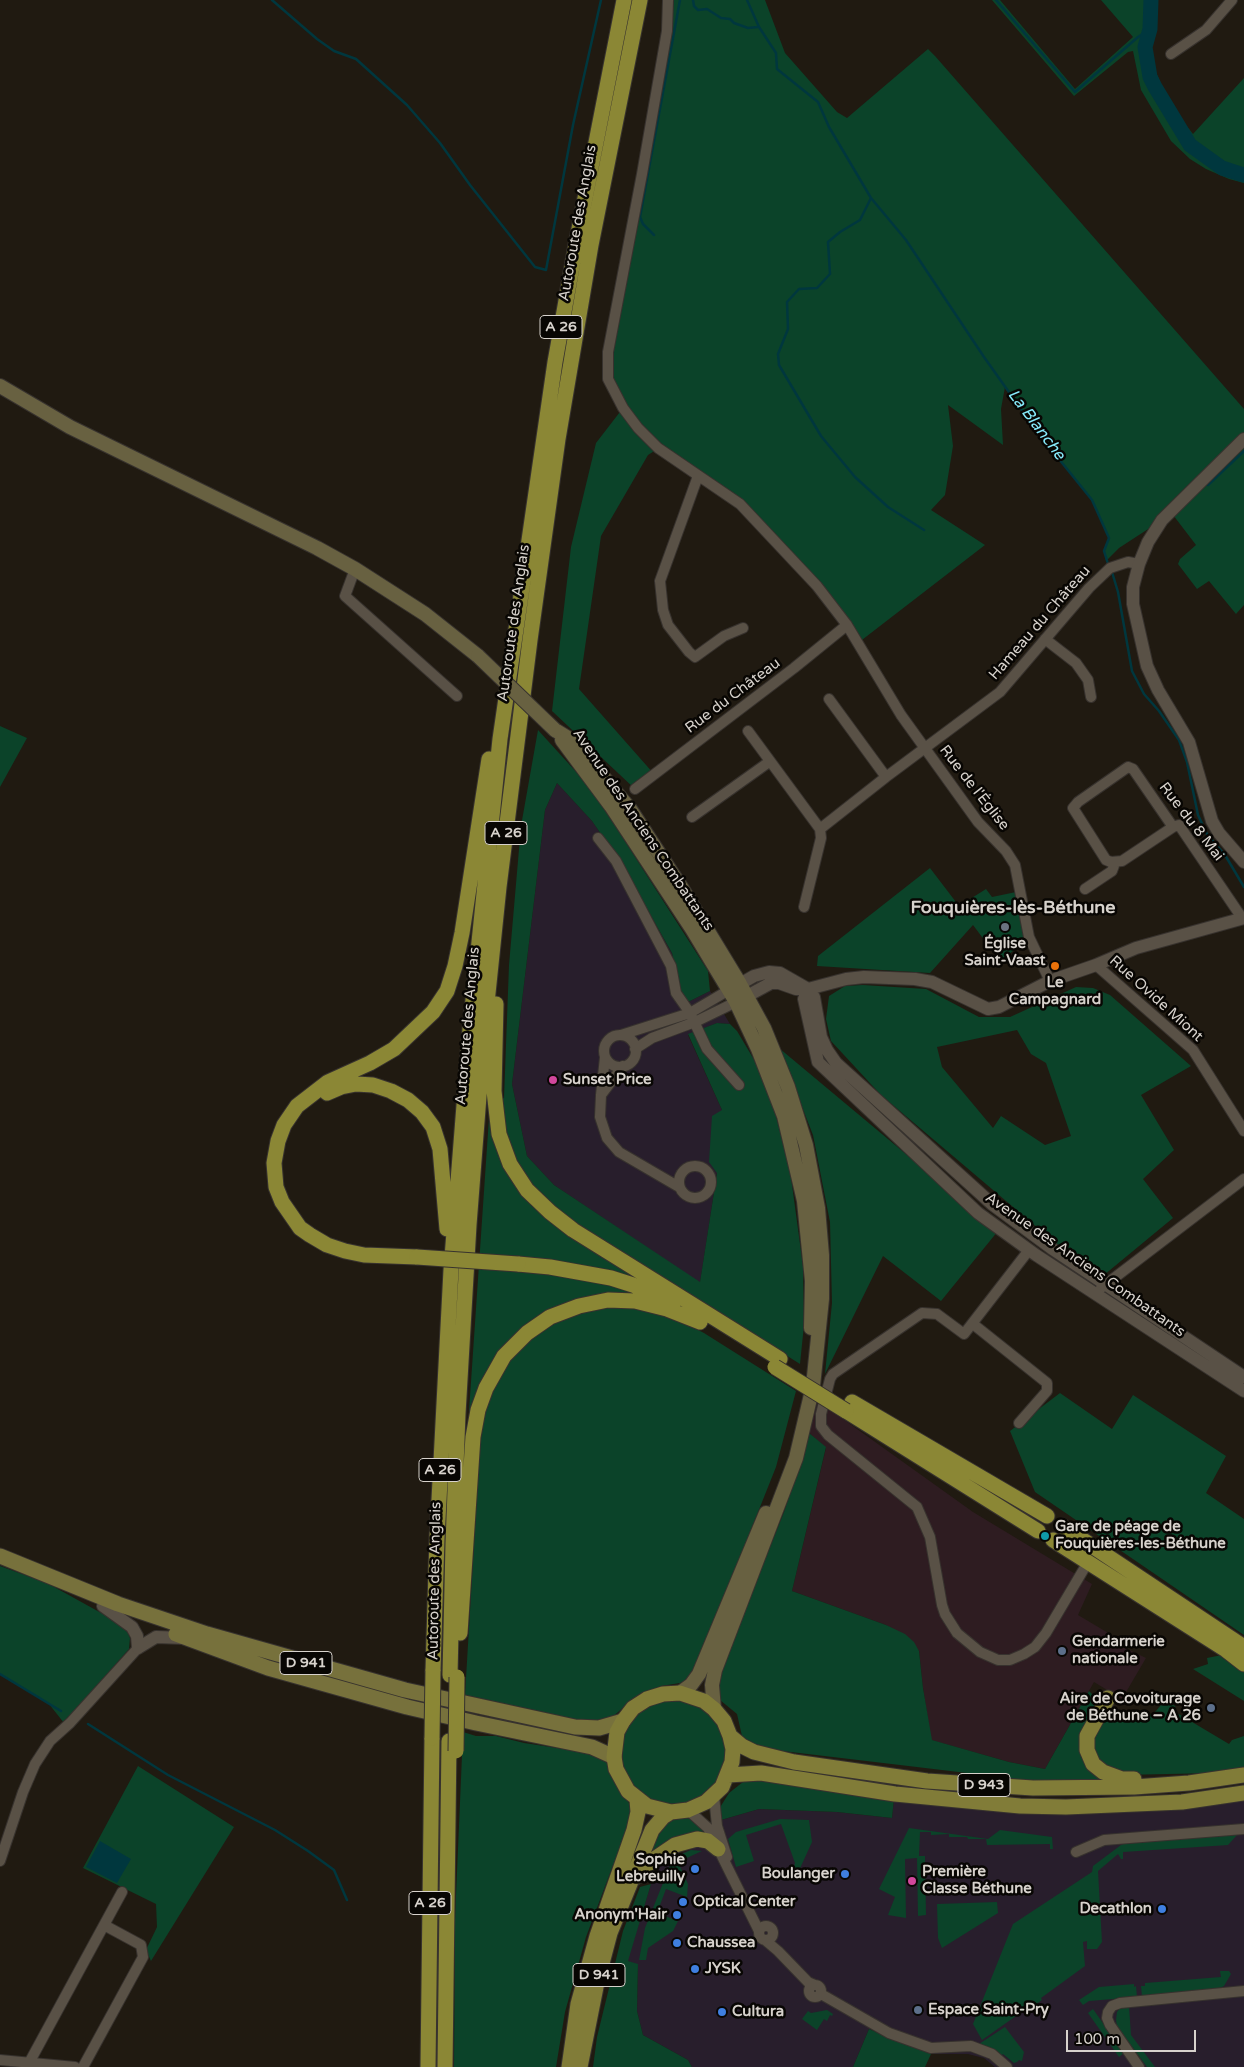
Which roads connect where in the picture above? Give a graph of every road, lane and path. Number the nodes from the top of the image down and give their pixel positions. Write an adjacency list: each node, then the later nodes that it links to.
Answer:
1 (624, 0): 14 (highway, Autoroute des Anglais / A 26)
2 (640, 0): 29 (highway, Autoroute des Anglais / A 26)
3 (668, 0): 8 (street, Rue de l'Église)
4 (1232, 0): 5 (street)
5 (1171, 54)
6 (0, 386): 10 (main road, Avenue des Anciens Combattants)
7 (1244, 439): 9 (street)
8 (698, 476): 11 (street, Rue de l'Église); 12 (street)
9 (1139, 564): 13 (street, Hameau du Château); 27 (street)
10 (356, 569): 15 (street); 36 (main road, Avenue des Anciens Combattants, bridge)
11 (847, 625): 19 (street, Rue de l'Église); 22 (street, Rue du Château)
12 (744, 628)
13 (1045, 639): 16 (street); 19 (street, Hameau du Château)
14 (511, 655): 48 (highway); 49 (highway, Autoroute des Anglais / A 26)
15 (457, 696)
16 (1091, 697)
17 (829, 699): 21 (street)
18 (748, 731): 20 (street)
19 (925, 749): 21 (street, Hameau du Château); 34 (street, Rue de l'Église)
20 (769, 762): 23 (street); 25 (street)
21 (886, 777): 25 (street, Hameau du Château)
22 (635, 789)
23 (692, 818)
24 (1173, 827): 28 (street); 28 (street, Rue du 8 Mai); 32 (street, Rue du 8 Mai)
25 (820, 830): 31 (street)
26 (598, 838): 37 (street)
27 (1244, 862)
28 (1116, 863): 30 (street)
29 (499, 887): 52 (highway); 70 (highway, Autoroute des Anglais / A 26)
30 (1085, 889)
31 (804, 907)
32 (1243, 918): 33 (street)
33 (1096, 965): 34 (street); 44 (street, Rue Ovide Miont)
34 (1050, 981): 35 (street)
35 (808, 989): 36 (street); 47 (street, Avenue des Anciens Combattants); 50 (street, Avenue des Anciens Combattants)
36 (738, 993): 37 (street); 71 (main road); 73 (main road)
37 (692, 1017): 38 (street); 39 (street); 42 (street)
38 (621, 1035): 39 (street); 40 (street)
39 (635, 1049): 41 (street)
40 (605, 1057): 41 (street); 43 (street)
41 (623, 1066): 43 (street)
42 (739, 1085)
43 (601, 1095): 46 (street)
44 (1244, 1131)
45 (1244, 1178): 50 (street)
46 (679, 1187)
47 (1029, 1250): 51 (street, Avenue des Anciens Combattants); 53 (street)
48 (417, 1254): 49 (highway); 52 (highway)
49 (451, 1270): 98 (highway, Autoroute des Anglais / A 26, bridge)
50 (1105, 1284): 51 (street); 54 (street, Avenue des Anciens Combattants)
51 (1096, 1295): 55 (street, Avenue des Anciens Combattants)
52 (701, 1316): 56 (highway); 70 (highway)
53 (973, 1324): 57 (street); 63 (street)
54 (1244, 1377)
55 (1244, 1391)
56 (849, 1406): 58 (highway); 60 (highway)
57 (1019, 1423)
58 (1047, 1516)
59 (1062, 1526): 67 (highway)
60 (1038, 1531)
61 (1053, 1540): 63 (highway)
62 (0, 1556): 74 (main road, D 941)
63 (1088, 1562): 69 (highway)
64 (0, 1564): 65 (main road, D 941)
65 (103, 1606): 66 (main road, D 941); 68 (street)
66 (187, 1638): 68 (street); 76 (main road, D 941)
67 (1244, 1647)
68 (138, 1648): 88 (street)
69 (1244, 1664)
70 (454, 1676): 99 (highway, Autoroute des Anglais / A 26)
71 (680, 1693): 73 (highway); 74 (highway)
72 (1108, 1698): 79 (highway)
73 (714, 1709): 75 (highway)
74 (623, 1721): 76 (highway)
75 (730, 1736): 77 (highway); 79 (highway, D 943)
76 (614, 1757): 82 (highway)
77 (728, 1775): 80 (highway, D 943); 81 (highway)
78 (1244, 1775): 79 (highway, D 943)
79 (1189, 1783)
80 (1244, 1793)
81 (714, 1796): 83 (highway); 89 (street)
82 (637, 1800): 84 (highway); 100 (highway, D 941)
83 (688, 1810): 84 (highway); 86 (street)
84 (671, 1812): 90 (highway, D 941)
85 (1244, 1829): 87 (street)
86 (718, 1849): 89 (street); 90 (highway)
87 (1076, 1852)
88 (0, 1861)
89 (727, 1865): 102 (street)
90 (628, 1886): 101 (highway, D 941)
91 (122, 1892): 92 (street)
92 (104, 1925): 95 (street); 97 (street)
93 (1244, 1991): 103 (street)
94 (0, 2060): 95 (street)
95 (29, 2063): 96 (street)
96 (75, 2067)
97 (83, 2067)
98 (428, 2067)
99 (445, 2067)
100 (569, 2067)
101 (580, 2067)
102 (1007, 2067)
103 (1139, 2067)

